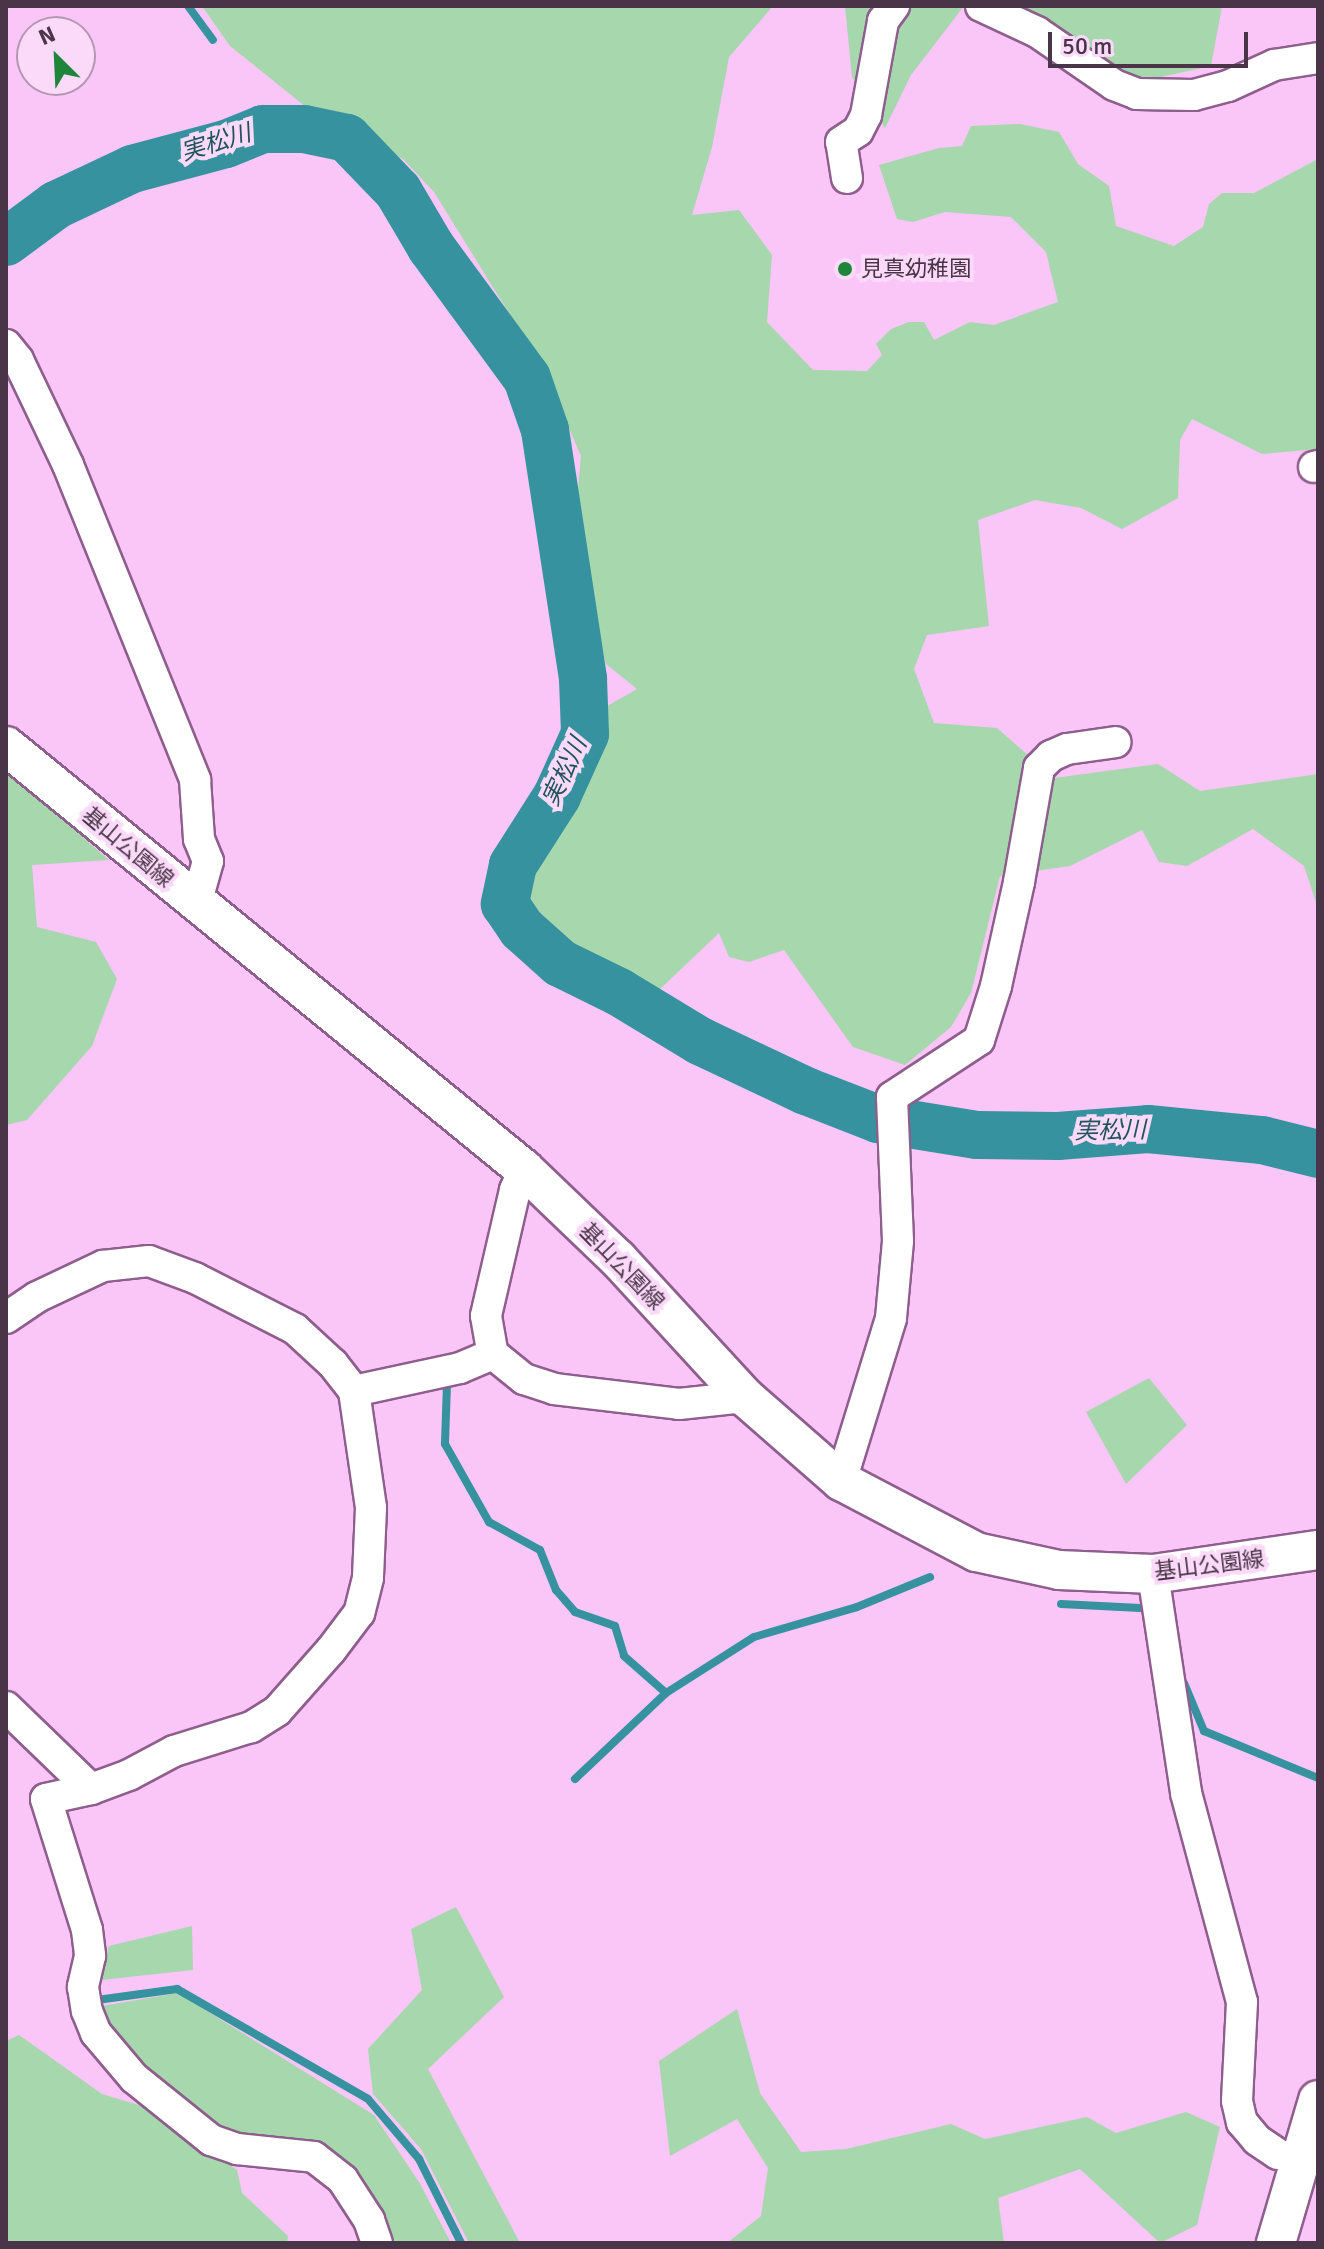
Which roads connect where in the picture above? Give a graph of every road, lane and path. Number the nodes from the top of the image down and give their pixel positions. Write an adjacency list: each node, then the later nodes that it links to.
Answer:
1 (894, 6): 4 (street)
2 (981, 6): 3 (street)
3 (1318, 58)
4 (847, 178)
5 (6, 345): 8 (street)
6 (1116, 742): 14 (street)
7 (6, 746): 8 (main road, 基山公園線)
8 (196, 904): 9 (main road, 基山公園線)
9 (524, 1169): 11 (street); 13 (main road, 基山公園線)
10 (6, 1318): 12 (street)
11 (493, 1354): 12 (street); 13 (street)
12 (354, 1391): 18 (street)
13 (745, 1397): 14 (main road, 基山公園線)
14 (841, 1481): 16 (main road, 基山公園線)
15 (1318, 1550): 16 (main road, 基山公園線)
16 (1153, 1574): 21 (street)
17 (6, 1707): 18 (street)
18 (91, 1789): 22 (street)
19 (1318, 2100): 23 (main road)
20 (1318, 2152): 23 (main road)
21 (1278, 2154)
22 (377, 2243)
23 (1278, 2243)

